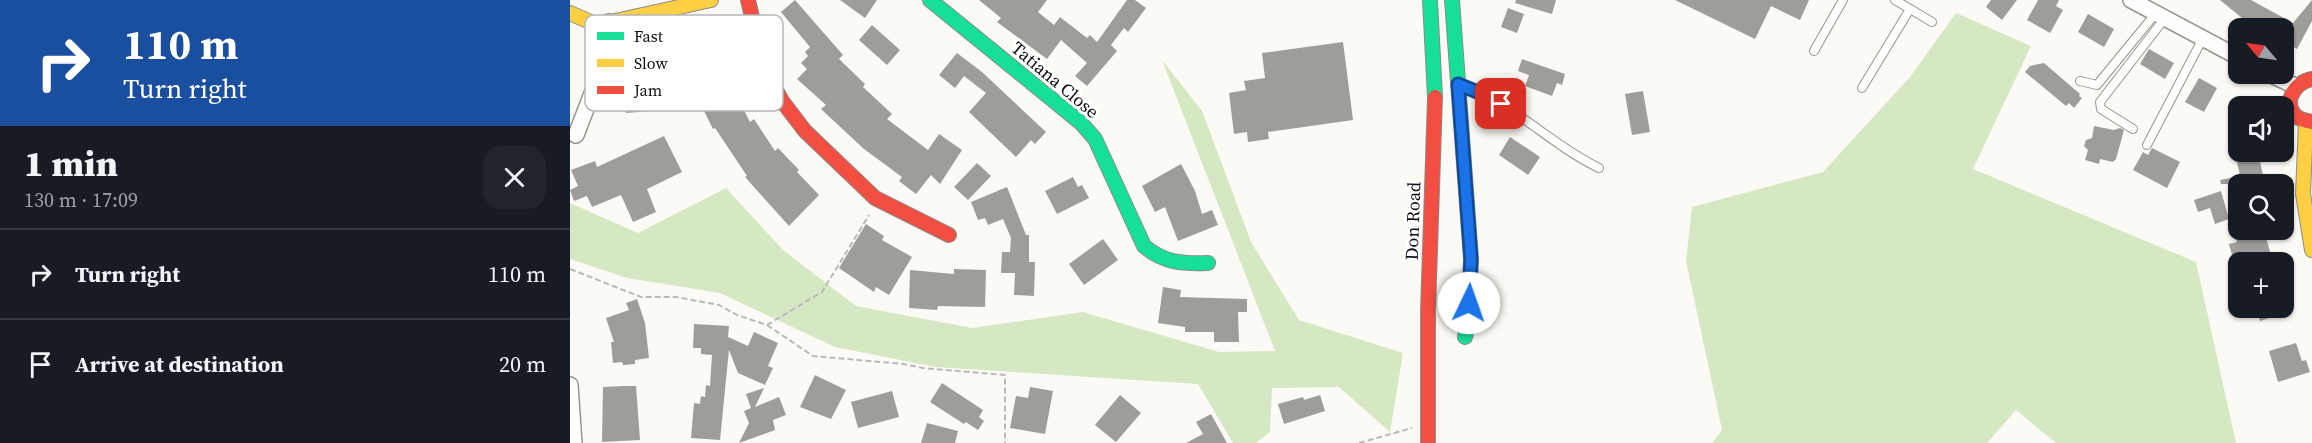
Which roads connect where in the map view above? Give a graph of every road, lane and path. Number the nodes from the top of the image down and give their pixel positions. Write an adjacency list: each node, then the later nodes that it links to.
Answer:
1 (711, 0): 11 (street)
2 (748, 0): 12 (street)
3 (930, 0): 35 (street, Tatiana Close)
4 (1430, 0): 40 (street, Don Road)
5 (1452, 0): 21 (street)
6 (1843, 0): 17 (lane)
7 (1895, 0): 9 (lane)
8 (2131, 0): 13 (street)
9 (1910, 9): 15 (lane); 24 (lane)
10 (570, 13): 14 (street)
11 (641, 15)
12 (752, 15)
13 (2161, 16): 16 (street); 20 (lane); 28 (lane)
14 (585, 20)
15 (1932, 22)
16 (2203, 38): 18 (street); 30 (lane)
17 (1814, 51)
18 (2228, 52)
19 (2312, 79): 23 (street)
20 (2080, 81)
21 (1458, 84): 31 (lane); 38 (street)
22 (2291, 84): 23 (street)
23 (2295, 86): 27 (street)
24 (1862, 88)
25 (783, 102): 32 (street)
26 (585, 111): 29 (street)
27 (2309, 122): 34 (street)
28 (2133, 129)
29 (576, 135)
30 (2147, 145)
31 (1599, 168)
32 (878, 200): 33 (street); 37 (path)
33 (949, 235)
34 (2312, 250)
35 (1208, 263)
36 (570, 269): 37 (path)
37 (767, 324): 42 (path)
38 (1465, 337)
39 (570, 385): 41 (street)
40 (1429, 423): 43 (path); 44 (street, Don Road)
41 (574, 443)
42 (1005, 443)
43 (1359, 443)
44 (1428, 443)

